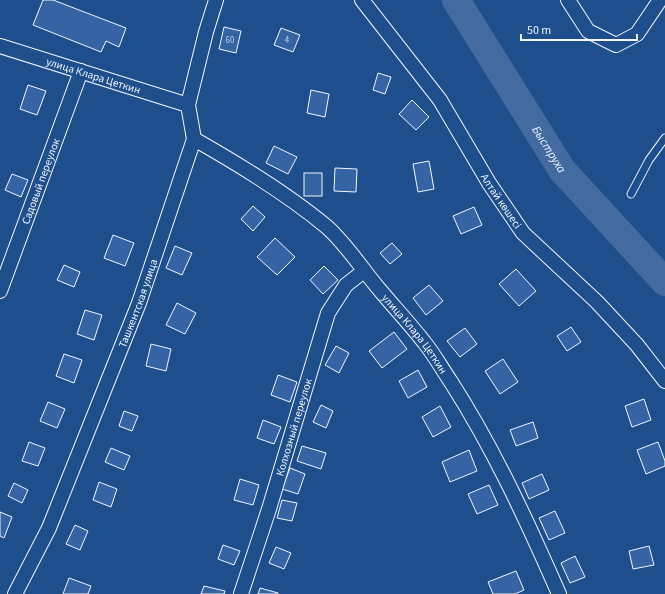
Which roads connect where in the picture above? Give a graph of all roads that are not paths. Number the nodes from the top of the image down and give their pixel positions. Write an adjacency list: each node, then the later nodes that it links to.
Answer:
1 (216, 0): 7 (street, Ташкентская улица)
2 (362, 0): 13 (street, Алтай көшесі)
3 (568, 0): 4 (street)
4 (660, 0)
5 (0, 46): 6 (street, улица Клара Цеткин)
6 (81, 71): 7 (street, улица Клара Цеткин); 12 (street, Садовый переулок)
7 (188, 105): 9 (street, Ташкентская улица)
8 (665, 138): 10 (lane)
9 (194, 139): 11 (street, улица Клара Цеткин); 14 (street, Ташкентская улица)
10 (631, 194)
11 (364, 271): 15 (street, Колхозный переулок); 16 (street, улица Клара Цеткин)
12 (0, 291)
13 (665, 381)
14 (15, 594)
15 (241, 594)
16 (559, 594)

